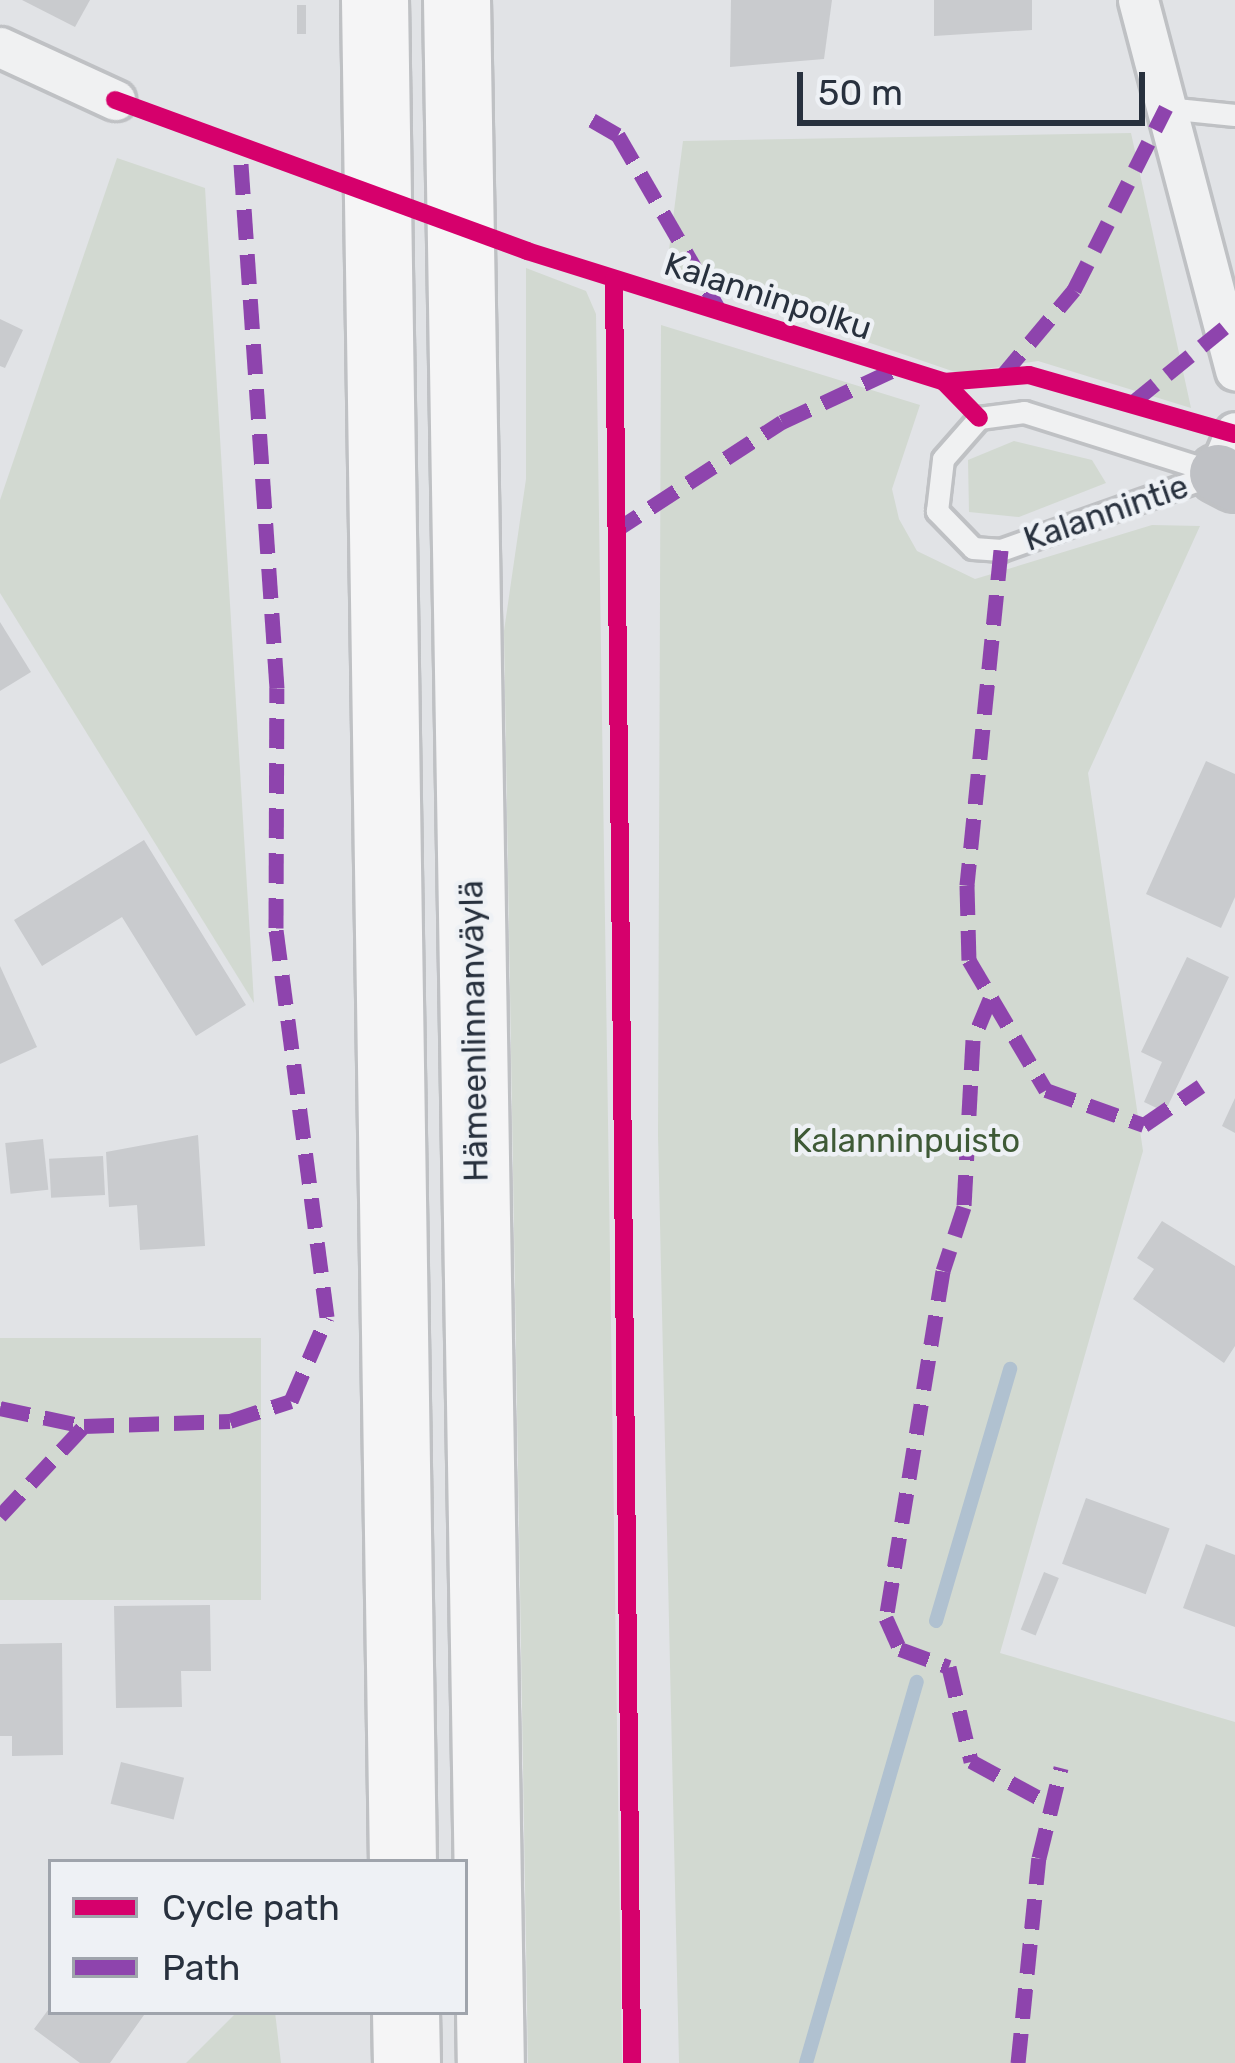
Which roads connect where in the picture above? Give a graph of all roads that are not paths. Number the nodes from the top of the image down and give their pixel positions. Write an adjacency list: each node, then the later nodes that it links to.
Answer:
1 (375, 0): 10 (highway)
2 (458, 0): 13 (highway, Hämeenlinnanväylä)
3 (1138, 0): 6 (street)
4 (0, 47): 5 (street)
5 (115, 100)
6 (1166, 108): 7 (lane); 8 (street)
7 (1235, 115)
8 (1235, 370)
9 (1229, 462): 9 (lane, Kalannintie)
10 (403, 1859)
11 (406, 2015): 12 (highway)
12 (407, 2063)
13 (491, 2063)

